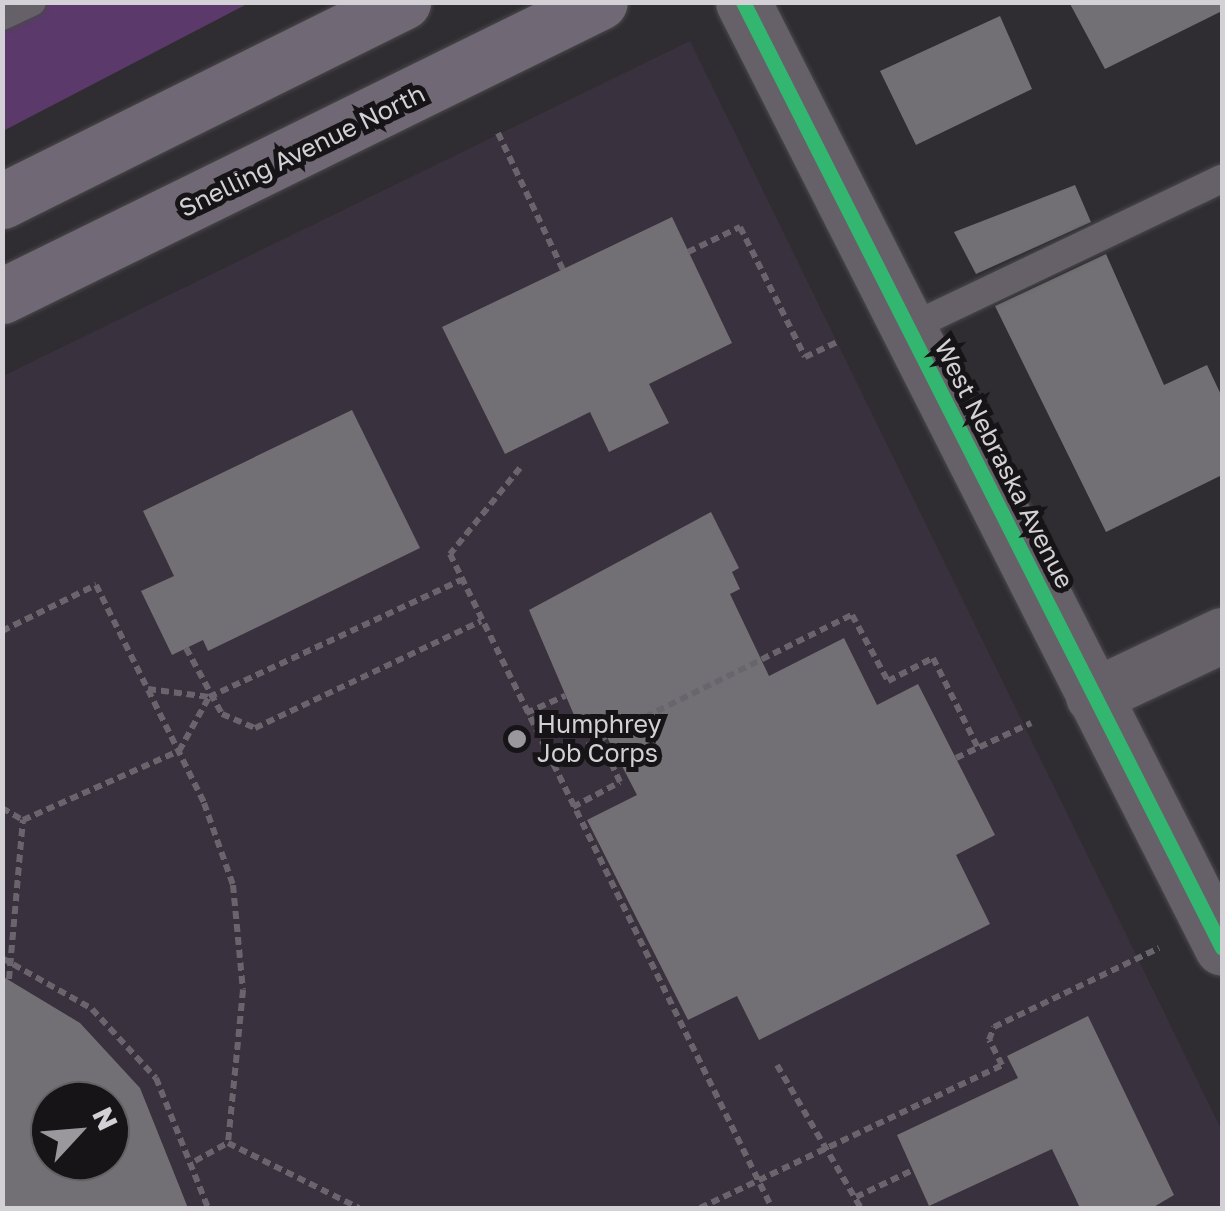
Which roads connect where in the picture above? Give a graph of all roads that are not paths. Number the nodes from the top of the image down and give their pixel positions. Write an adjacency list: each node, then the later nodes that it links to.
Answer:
1 (32, 2): 5 (lane)
2 (403, 2): 7 (main road)
3 (600, 2): 8 (main road, Snelling Avenue North)
4 (743, 2): 9 (street, West Nebraska Avenue)
5 (2, 16)
6 (1222, 179): 9 (lane)
7 (2, 201)
8 (2, 296)
9 (907, 329): 11 (street, West Nebraska Avenue)
10 (1222, 635): 11 (street)
11 (1093, 696): 12 (street, West Nebraska Avenue)
12 (1216, 936)

